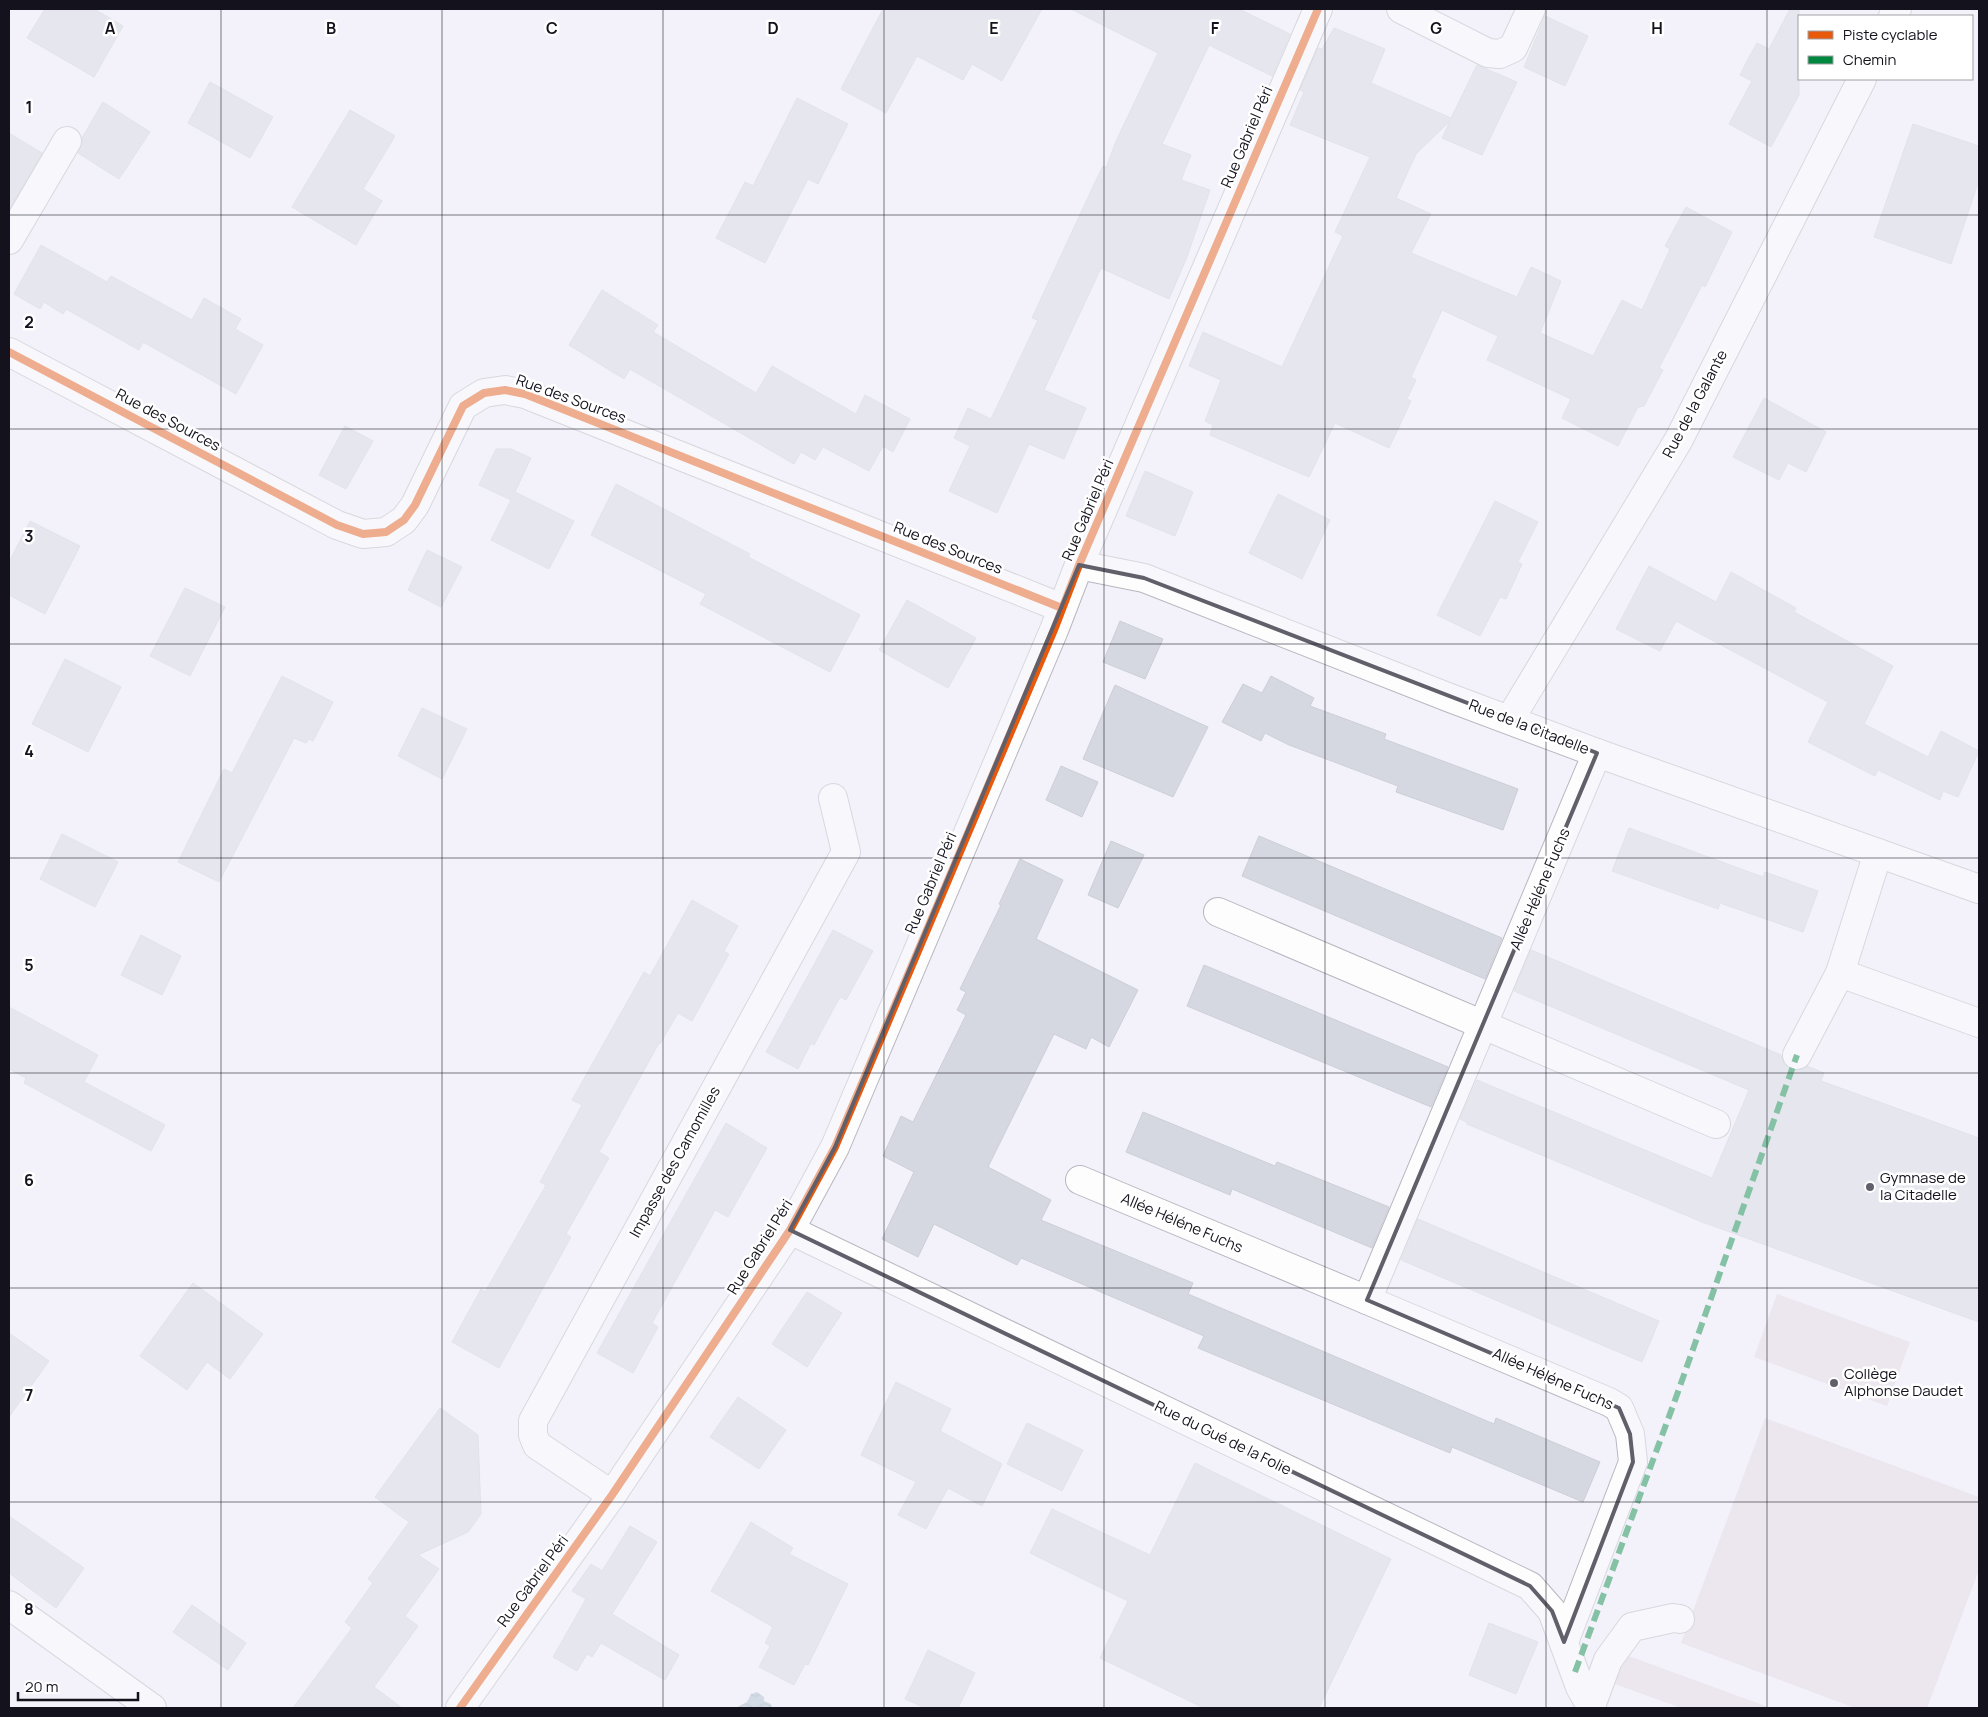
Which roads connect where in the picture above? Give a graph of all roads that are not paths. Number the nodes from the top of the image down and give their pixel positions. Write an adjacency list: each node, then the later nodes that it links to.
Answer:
1 (1318, 9): 8 (street, Rue Gabriel Péri)
2 (1401, 9): 3 (street)
3 (1531, 9)
4 (1861, 80): 10 (street, Rue de la Galante)
5 (68, 141): 6 (street)
6 (9, 240)
7 (9, 352): 9 (street, Rue des Sources)
8 (1079, 565): 9 (street, Rue Gabriel Péri); 10 (street, Rue de la Citadelle)
9 (1062, 608): 22 (street, Rue Gabriel Péri)
10 (1510, 719): 11 (street, Rue de la Citadelle)
11 (1597, 752): 13 (street, Rue de la Citadelle); 18 (street, Allée Héléne Fuchs)
12 (833, 798): 24 (street, Impasse des Camomilles)
13 (1878, 853): 14 (street, Rue de la Citadelle); 16 (street)
14 (1979, 889)
15 (1218, 912): 18 (street)
16 (1840, 973): 17 (street); 19 (street)
17 (1979, 1023)
18 (1483, 1026): 20 (street); 23 (street, Allée Héléne Fuchs)
19 (1797, 1055)
20 (1716, 1124)
21 (1080, 1180): 23 (street, Allée Héléne Fuchs)
22 (790, 1230): 24 (street, Rue Gabriel Péri); 27 (street, Rue du Gué de la Folie)
23 (1367, 1300): 27 (street, Allée Héléne Fuchs)
24 (612, 1495): 30 (street, Rue Gabriel Péri)
25 (9, 1605): 29 (street)
26 (1680, 1619): 28 (street)
27 (1564, 1642): 28 (street, Rue du Gué de la Folie)
28 (1592, 1707)
29 (152, 1708)
30 (460, 1708)

